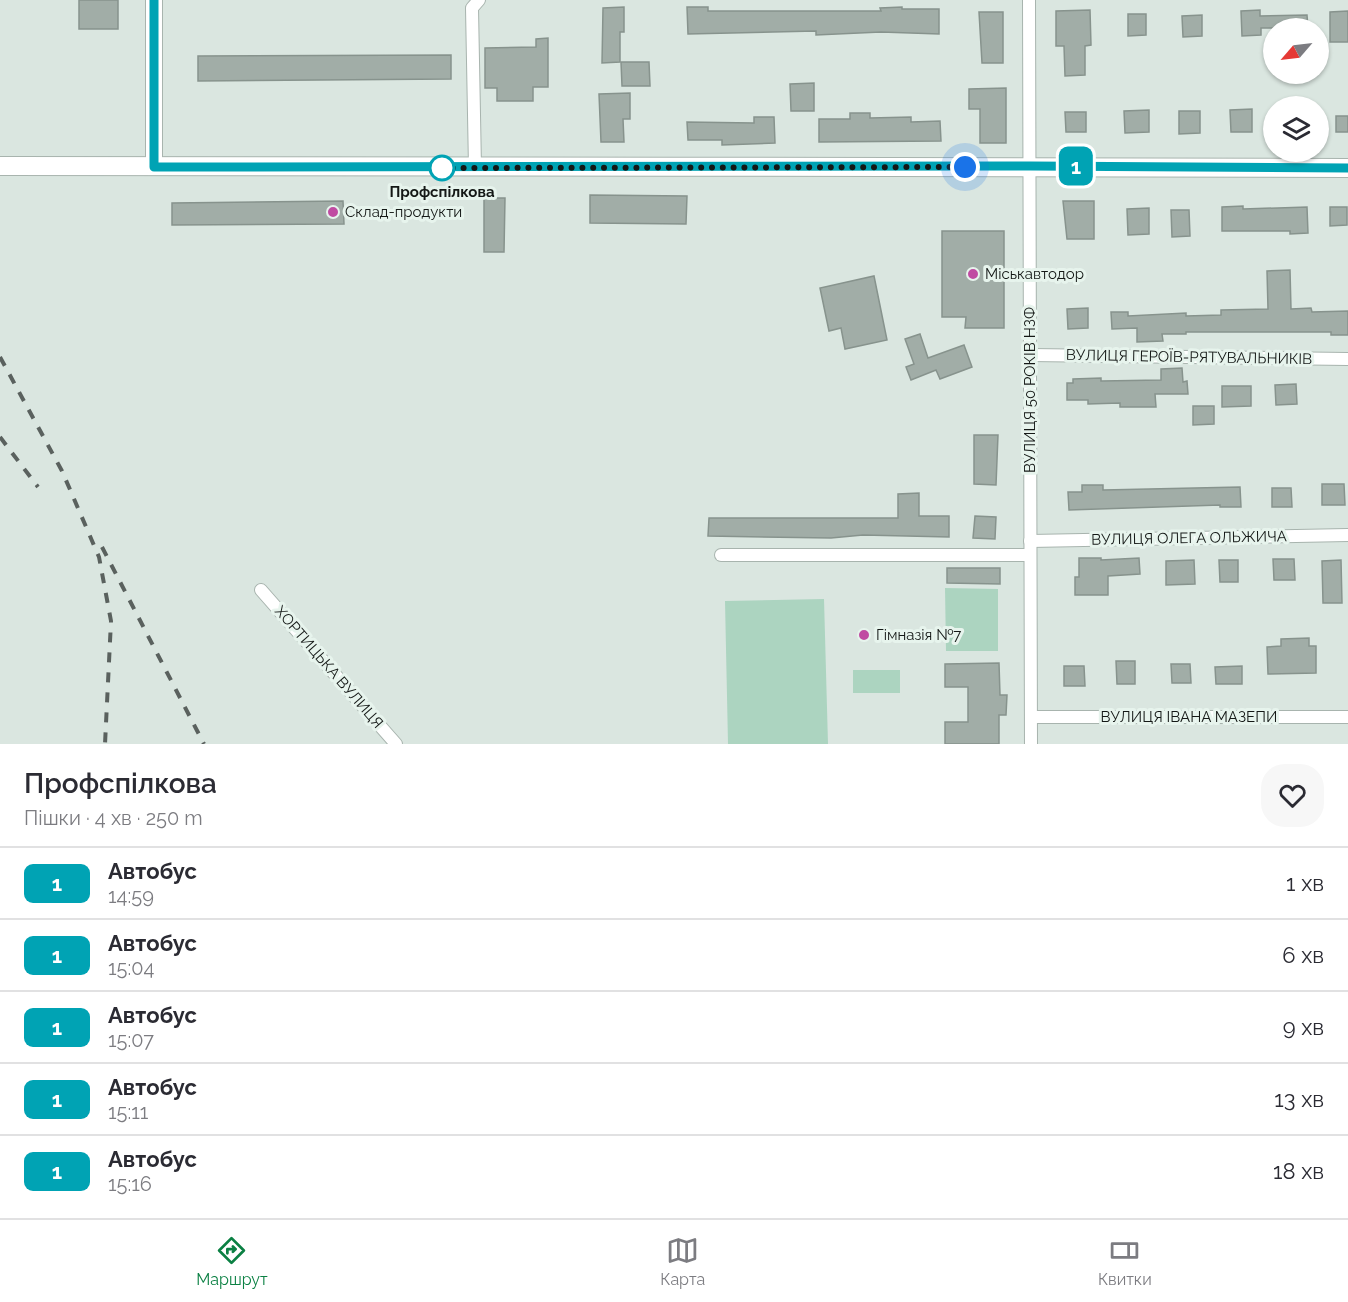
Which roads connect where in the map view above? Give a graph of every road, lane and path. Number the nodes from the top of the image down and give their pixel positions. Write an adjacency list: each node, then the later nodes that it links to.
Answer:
1 (154, 0): 6 (street)
2 (479, 0): 7 (street)
3 (1029, 0): 5 (street, ВУЛИЦЯ 50 РОКІВ НЗФ)
4 (0, 166): 6 (main road)
5 (1030, 166): 7 (main road); 8 (main road); 9 (street, ВУЛИЦЯ 50 РОКІВ НЗФ)
6 (154, 167): 7 (main road)
7 (475, 168)
8 (1348, 168)
9 (1030, 355): 10 (street, ВУЛИЦЯ ГЕРОЇВ-РЯТУВАЛЬНИКІВ); 12 (street, ВУЛИЦЯ 50 РОКІВ НЗФ)
10 (1348, 359)
11 (1348, 535): 12 (street, ВУЛИЦЯ ОЛЕГА ОЛЬЖИЧА)
12 (1030, 541): 14 (street, ВУЛИЦЯ 50 РОКІВ НЗФ)
13 (721, 555): 14 (street)
14 (1030, 555): 16 (street, ВУЛИЦЯ 50 РОКІВ НЗФ)
15 (261, 590): 18 (street, ХОРТИЦЬКА ВУЛИЦЯ)
16 (1030, 717): 17 (street, ВУЛИЦЯ ІВАНА МАЗЕПИ); 19 (street, ВУЛИЦЯ 50 РОКІВ НЗФ)
17 (1348, 717)
18 (396, 744)
19 (1031, 744)

